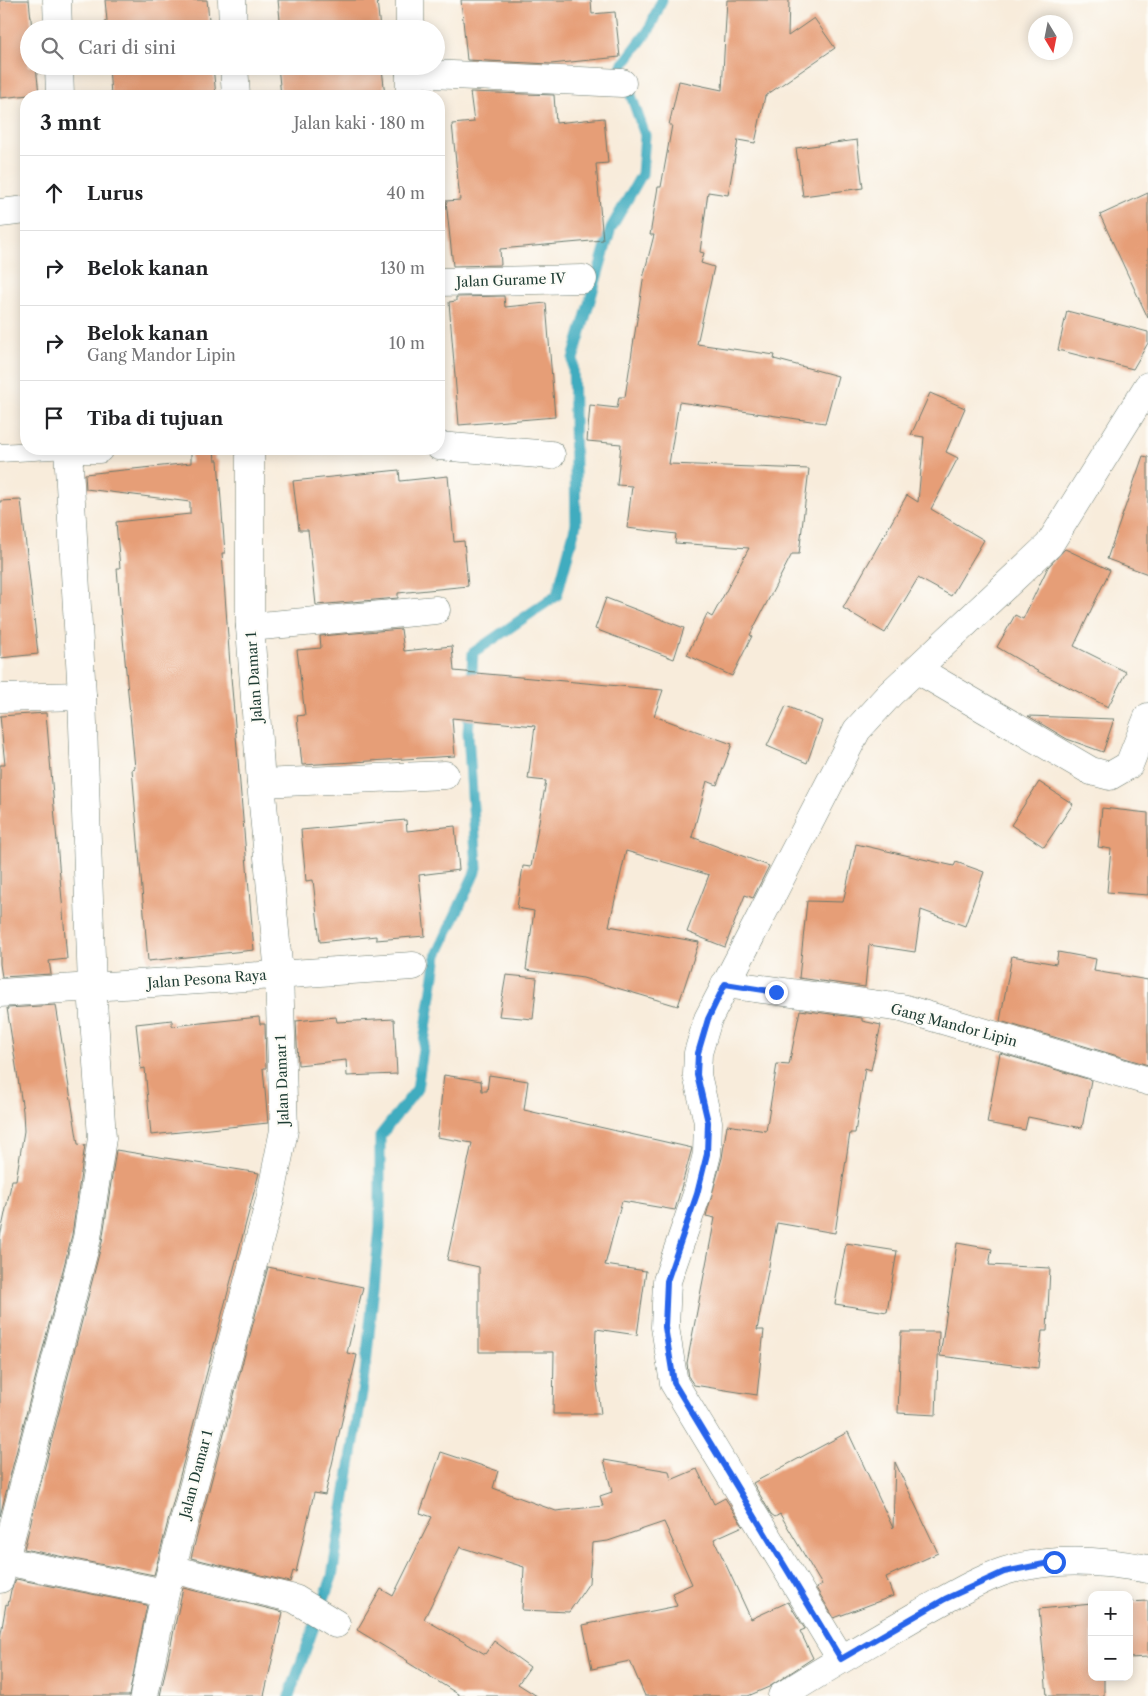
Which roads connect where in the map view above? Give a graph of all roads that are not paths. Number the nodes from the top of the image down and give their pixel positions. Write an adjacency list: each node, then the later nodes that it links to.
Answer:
1 (57, 0): 4 (street)
2 (232, 0): 5 (street)
3 (410, 0): 6 (street)
4 (58, 20)
5 (233, 20)
6 (410, 20)
7 (59, 75): 11 (street)
8 (235, 75): 12 (street)
9 (410, 79): 10 (street)
10 (622, 83)
11 (60, 90)
12 (236, 90)
13 (20, 211): 14 (street)
14 (0, 213)
15 (583, 279): 16 (street, Jalan Gurame IV)
16 (445, 282)
17 (1148, 386): 26 (street)
18 (445, 446): 23 (street)
19 (20, 452): 20 (lane)
20 (0, 453)
21 (68, 455): 27 (street)
22 (250, 455): 25 (street, Jalan Damar 1)
23 (551, 455)
24 (436, 610): 25 (street)
25 (250, 626): 31 (street, Jalan Damar 1)
26 (918, 670): 29 (street); 34 (street)
27 (82, 696): 28 (street); 35 (street)
28 (0, 698)
29 (1148, 717)
30 (445, 775): 31 (street)
31 (261, 783): 33 (street, Jalan Damar 1)
32 (413, 966): 33 (street, Jalan Pesona Raya)
33 (279, 974): 35 (street, Jalan Pesona Raya); 40 (street, Jalan Damar 1)
34 (725, 984): 37 (street, Gang Mandor Lipin); 42 (street)
35 (92, 986): 36 (street, Jalan Pesona Raya); 38 (street)
36 (0, 993)
37 (1148, 1081)
38 (2, 1567): 40 (street)
39 (1148, 1569): 42 (street)
40 (168, 1581): 41 (street); 43 (street, Jalan Damar 1)
41 (330, 1620)
42 (841, 1659): 44 (street)
43 (144, 1696)
44 (782, 1696)

